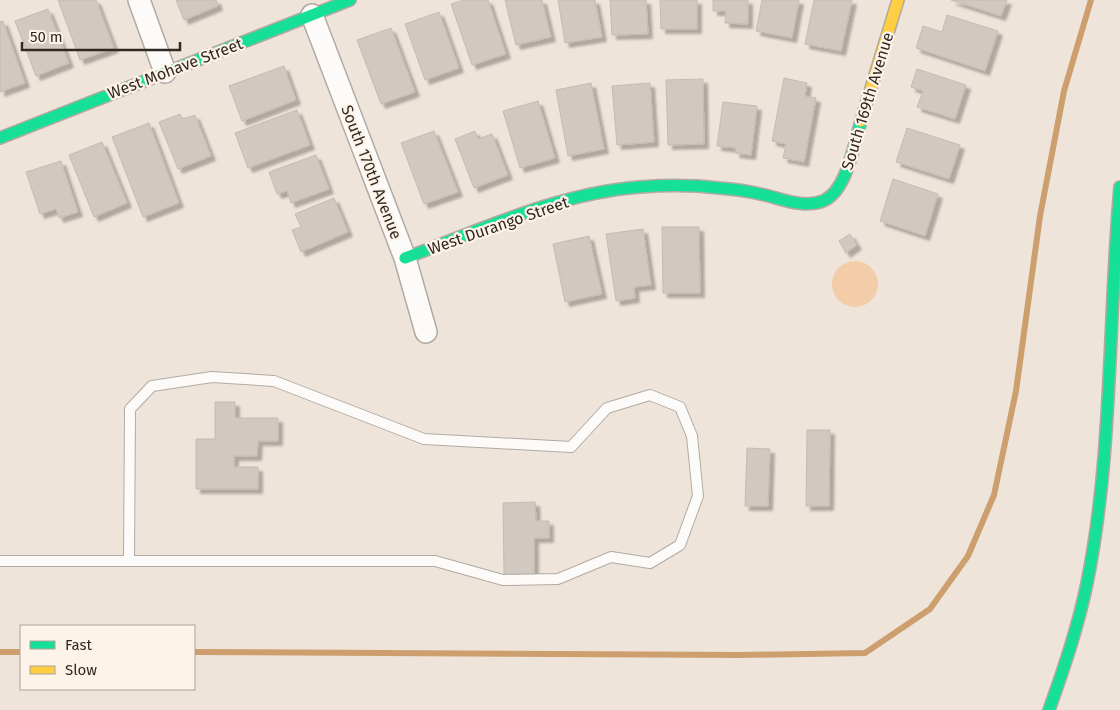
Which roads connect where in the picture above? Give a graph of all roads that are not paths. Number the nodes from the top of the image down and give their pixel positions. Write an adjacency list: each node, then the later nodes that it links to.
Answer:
1 (139, 0): 5 (street)
2 (350, 0): 4 (street, West Mohave Street)
3 (898, 0): 8 (street, South 169th Avenue)
4 (312, 15): 5 (street, West Mohave Street); 9 (street, South 170th Avenue)
5 (165, 72): 6 (street, West Mohave Street)
6 (0, 138)
7 (1120, 187): 11 (street)
8 (829, 198): 9 (street, West Durango Street)
9 (405, 258): 10 (street, South 170th Avenue)
10 (426, 332)
11 (1113, 456): 14 (street)
12 (0, 561): 13 (lane)
13 (129, 561): 13 (lane)
14 (1049, 710)

